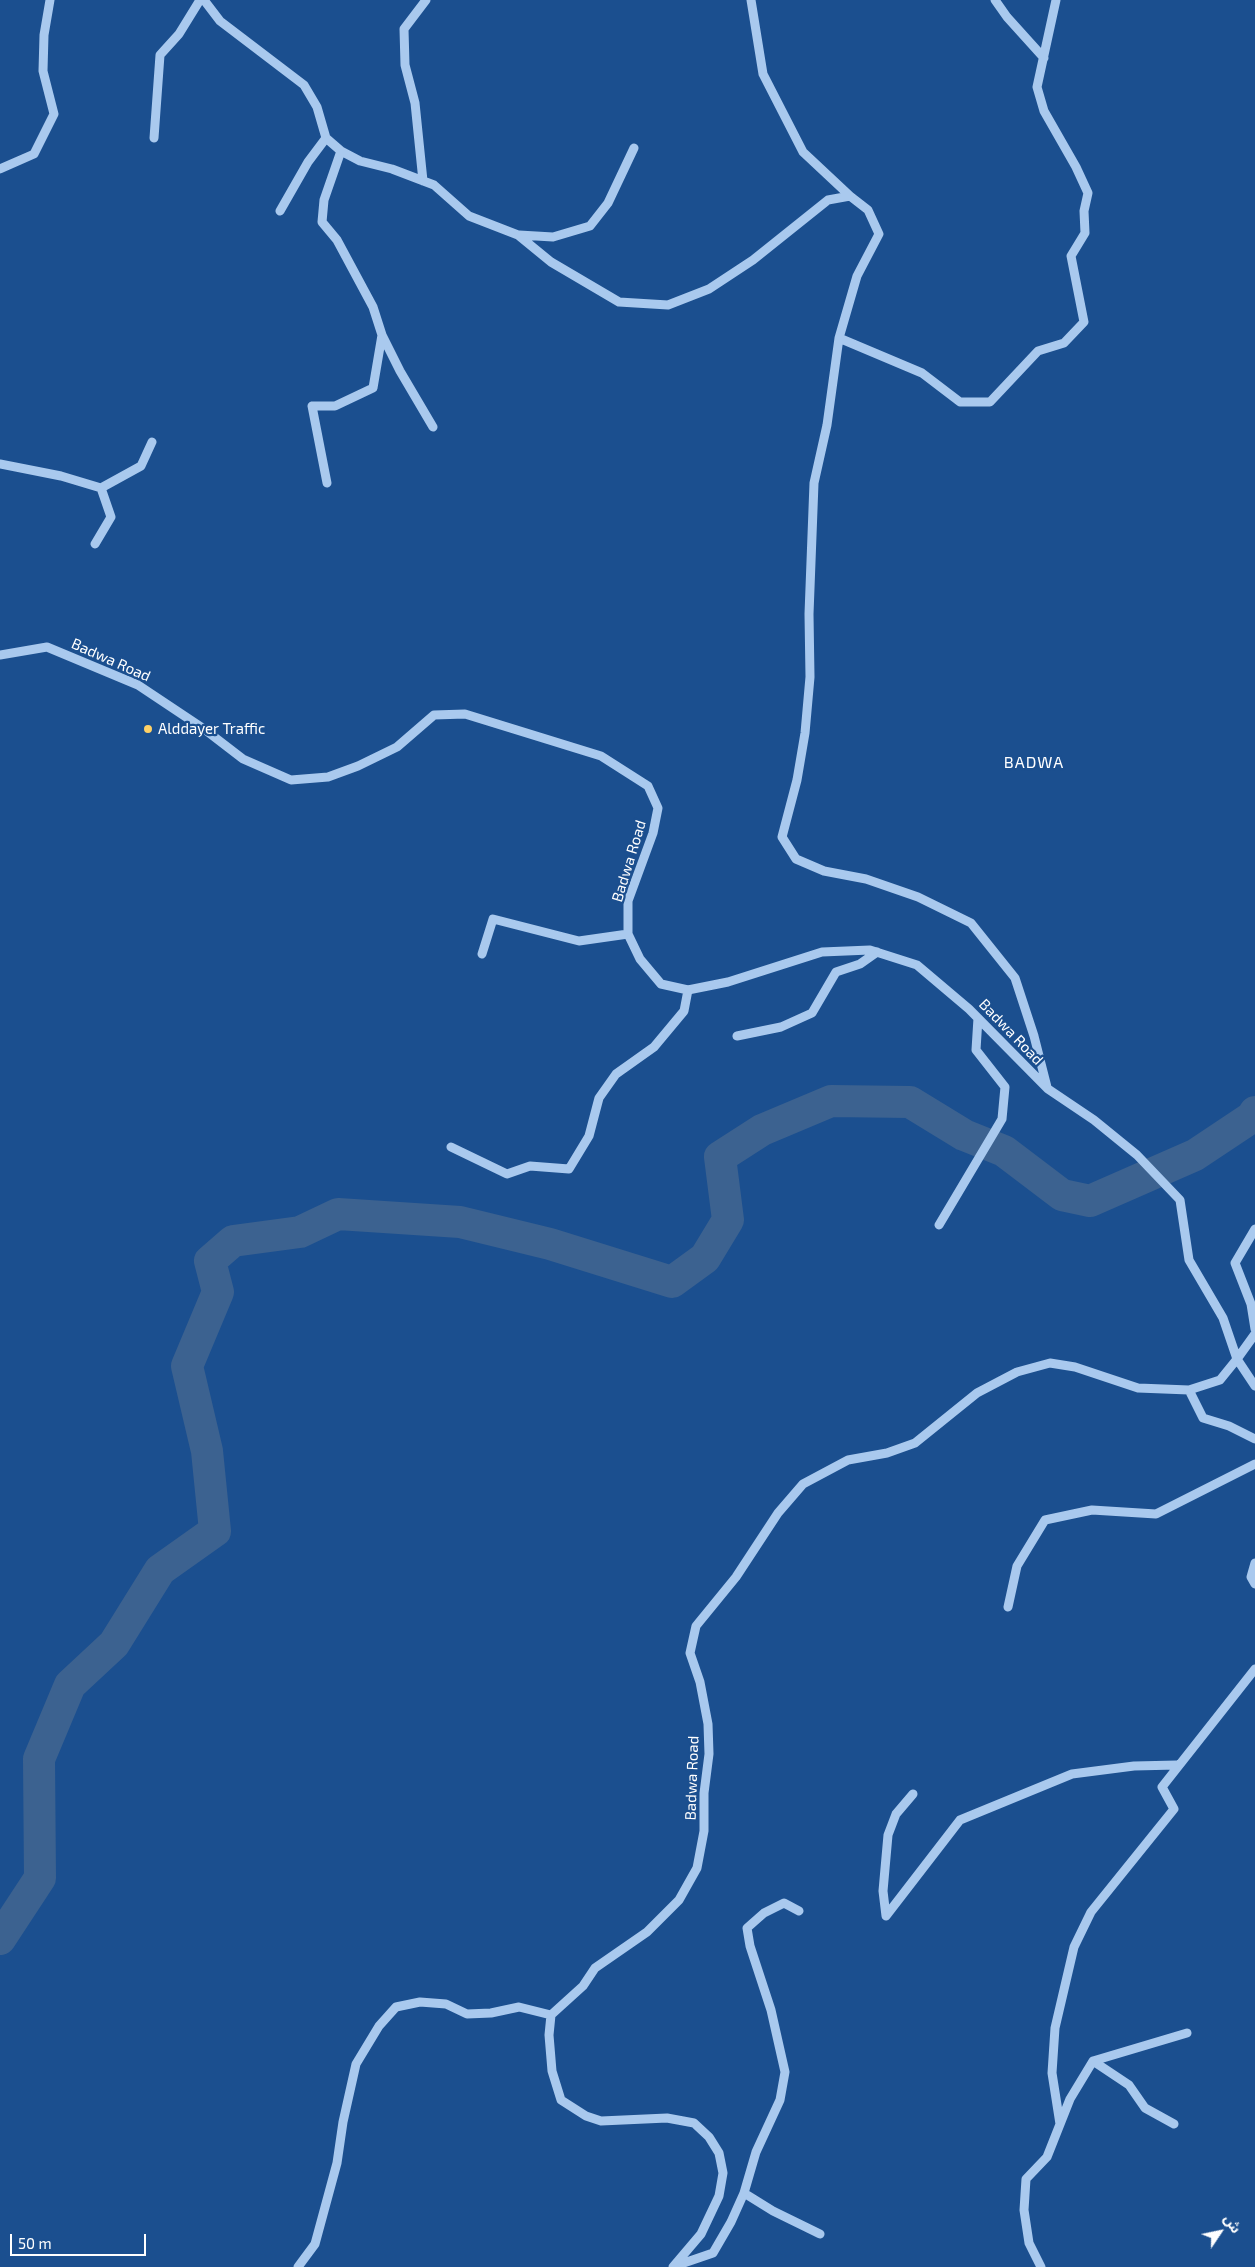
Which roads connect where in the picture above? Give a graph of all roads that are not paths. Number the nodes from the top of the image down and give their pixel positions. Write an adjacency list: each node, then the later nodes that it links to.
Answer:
1 (50, 0): 13 (street)
2 (200, 0): 9 (street)
3 (204, 0): 10 (street)
4 (426, 0): 14 (street)
5 (751, 0): 15 (street)
6 (995, 0): 8 (street)
7 (1056, 0): 8 (street)
8 (1044, 58): 19 (street)
9 (154, 138)
10 (326, 138): 12 (street); 16 (street)
11 (634, 148): 17 (street)
12 (341, 151): 14 (street); 18 (street)
13 (0, 169)
14 (423, 181): 17 (street)
15 (850, 196): 17 (street); 19 (street)
16 (280, 211)
17 (518, 235)
18 (382, 335): 20 (street); 23 (street)
19 (839, 338): 33 (street)
20 (433, 428)
21 (152, 442): 24 (street)
22 (0, 464): 24 (street)
23 (327, 483)
24 (101, 488): 25 (street)
25 (95, 544)
26 (0, 655): 27 (street, Badwa Road)
27 (628, 934): 29 (street); 30 (street, Badwa Road)
28 (877, 952): 30 (street, Badwa Road); 31 (street, Badwa Road); 32 (street)
29 (482, 954)
30 (688, 990): 34 (street)
31 (978, 1018): 33 (street, Badwa Road); 35 (street)
32 (737, 1036)
33 (1048, 1089): 39 (street, Badwa Road)
34 (451, 1147)
35 (939, 1225)
36 (1255, 1230): 37 (street)
37 (1255, 1329)
38 (1255, 1334): 39 (street)
39 (1237, 1359): 40 (street, Badwa Road); 41 (street, Badwa Road)
40 (1255, 1386)
41 (1189, 1390): 42 (street); 51 (street, Badwa Road)
42 (1255, 1439)
43 (1255, 1464): 46 (street)
44 (1255, 1563): 45 (street)
45 (1255, 1584)
46 (1008, 1607)
47 (1255, 1669): 48 (street)
48 (1177, 1766): 49 (street); 54 (street)
49 (913, 1794)
50 (799, 1911): 56 (street)
51 (551, 2015): 58 (street); 59 (street)
52 (1187, 2033): 53 (street)
53 (1093, 2061): 54 (street); 55 (street)
54 (1060, 2124): 60 (street)
55 (1174, 2124)
56 (744, 2193): 57 (street); 58 (street)
57 (820, 2234)
58 (674, 2266)
59 (298, 2267)
60 (1041, 2267)

